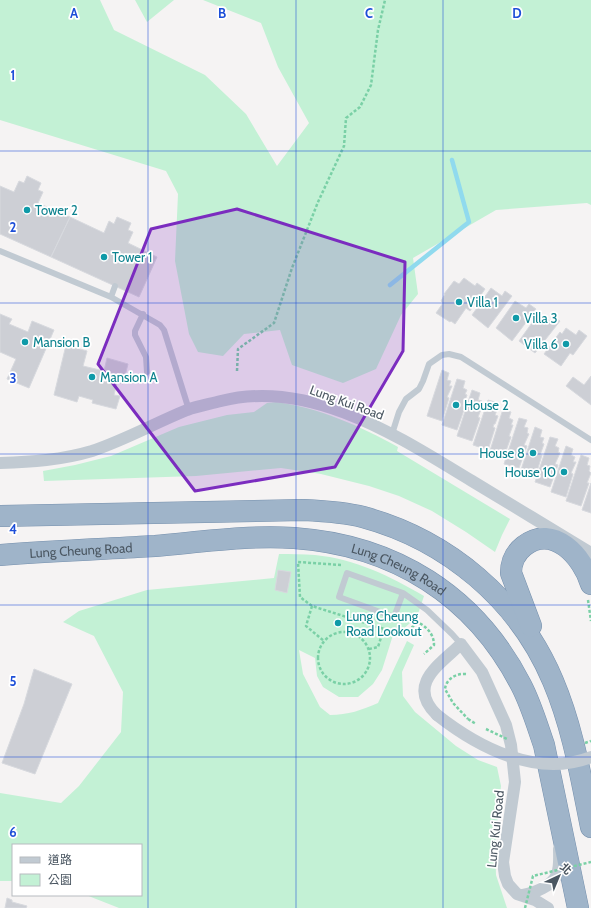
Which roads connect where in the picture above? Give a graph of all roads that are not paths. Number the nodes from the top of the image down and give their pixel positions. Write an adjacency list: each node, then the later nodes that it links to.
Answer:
1 (0, 251): 3 (lane)
2 (115, 286): 3 (lane)
3 (111, 297): 4 (lane)
4 (143, 314): 5 (lane); 6 (lane)
5 (147, 372)
6 (188, 410): 7 (street, Lung Kui Road); 9 (street, Lung Kui Road)
7 (392, 434): 8 (lane); 11 (street, Lung Kui Road)
8 (591, 440)
9 (0, 463)
10 (0, 516): 16 (highway)
11 (591, 552)
12 (0, 555): 18 (highway, Lung Cheung Road)
13 (589, 591): 16 (highway)
14 (403, 593): 14 (lane, Lung Kui Road); 15 (lane, Lung Kui Road)
15 (460, 644): 17 (street, bridge); 20 (street, Lung Kui Road)
16 (554, 682): 19 (highway)
17 (591, 757)
18 (560, 822): 20 (street); 22 (highway, Lung Cheung Road)
19 (591, 827)
20 (523, 895): 21 (street, Lung Kui Road)
21 (548, 908)
22 (578, 908)

